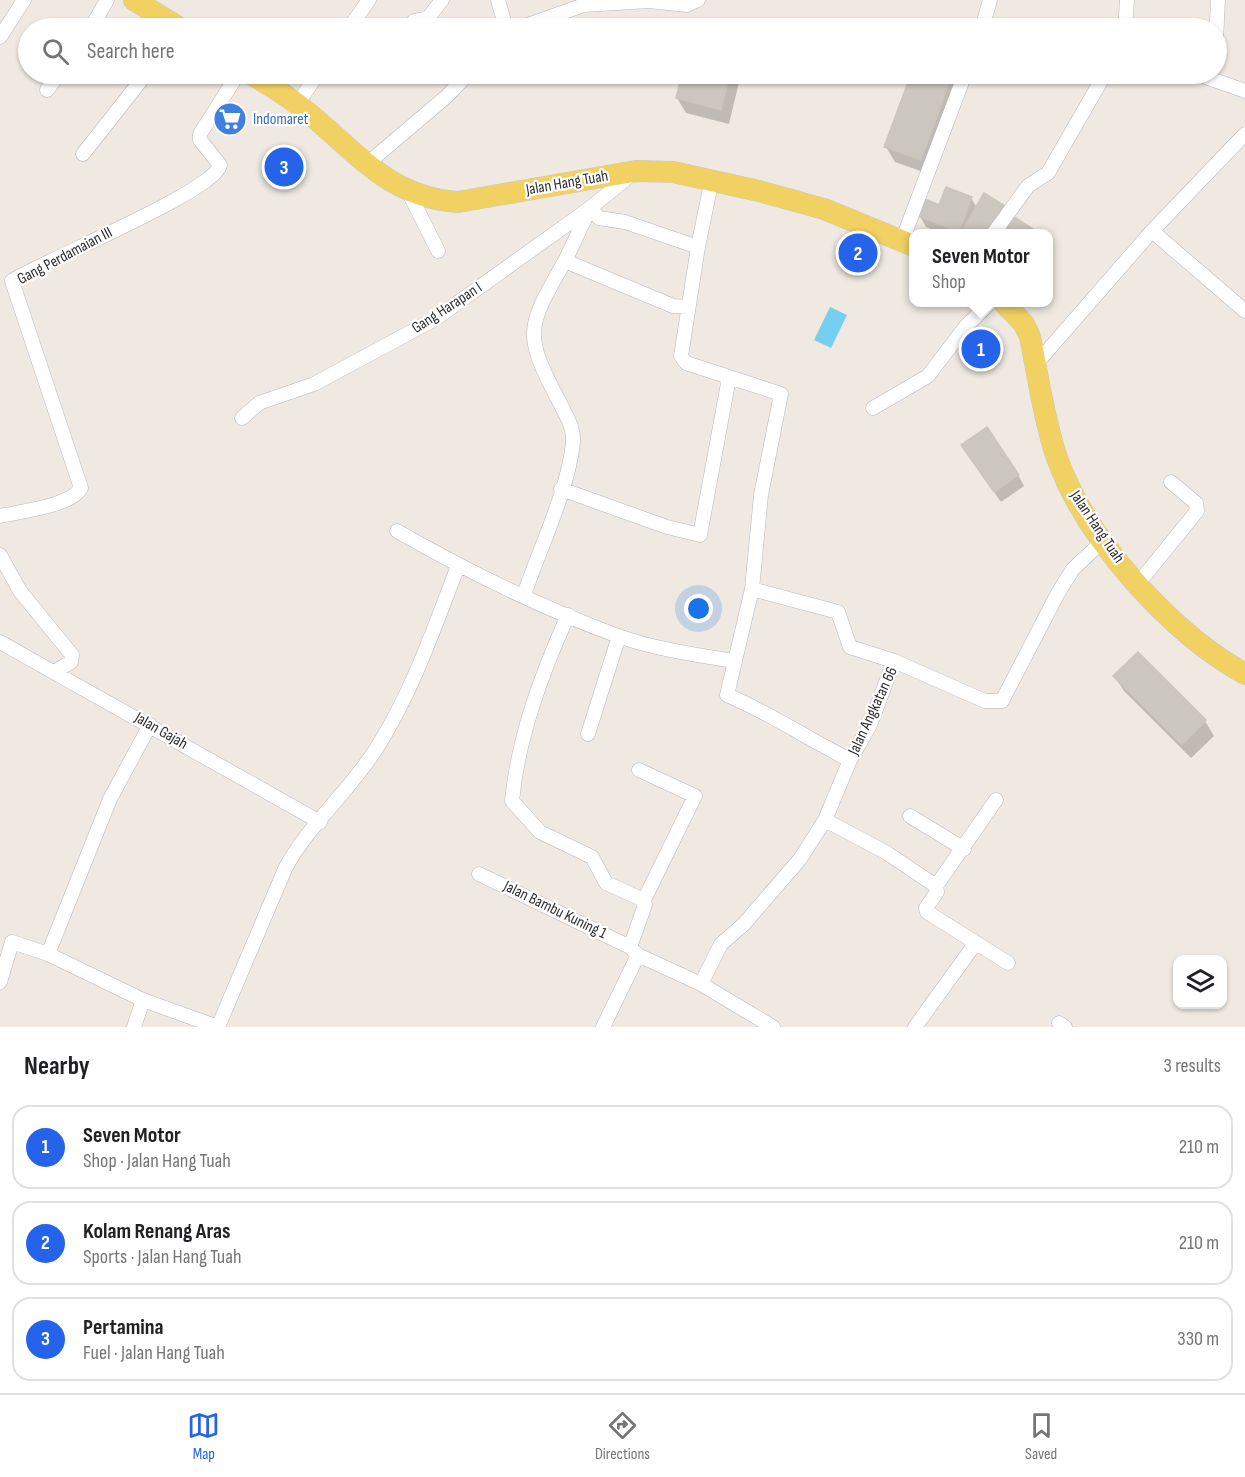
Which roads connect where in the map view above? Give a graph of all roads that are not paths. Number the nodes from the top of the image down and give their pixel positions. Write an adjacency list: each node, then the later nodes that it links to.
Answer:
1 (24, 0): 20 (street)
2 (107, 0): 11 (street)
3 (134, 0): 12 (main road)
4 (369, 0): 13 (street)
5 (442, 0): 14 (street)
6 (498, 0): 15 (street)
7 (698, 0): 16 (street)
8 (990, 0): 17 (street)
9 (1127, 0): 18 (street)
10 (1218, 0): 19 (street)
11 (97, 18)
12 (162, 18)
13 (356, 18)
14 (428, 18)
15 (503, 18)
16 (546, 18)
17 (985, 18)
18 (1126, 18)
19 (1217, 18)
20 (0, 37)
21 (52, 84): 30 (street)
22 (138, 84): 34 (street)
23 (232, 84): 57 (street, Gang Perdamaian III)
24 (266, 84): 32 (main road, Jalan Hang Tuah)
25 (311, 84): 32 (street)
26 (458, 84): 35 (street)
27 (962, 84): 40 (street)
28 (1099, 84): 41 (street)
29 (1227, 84): 31 (street)
30 (47, 90)
31 (1245, 91)
32 (297, 104): 35 (main road, Jalan Hang Tuah)
33 (1245, 134): 42 (street)
34 (83, 154)
35 (367, 164): 38 (main road, Jalan Hang Tuah)
36 (636, 171): 37 (main road, Jalan Hang Tuah); 38 (main road, Jalan Hang Tuah); 39 (street, Gang Harapan I)
37 (712, 179): 43 (main road, Jalan Hang Tuah); 44 (street)
38 (410, 193): 45 (street)
39 (590, 208): 44 (street); 46 (street); 54 (street, Gang Harapan I)
40 (913, 229)
41 (997, 229)
42 (1152, 231): 50 (street); 51 (street)
43 (908, 244)
44 (698, 247): 47 (street)
45 (438, 251)
46 (565, 261): 47 (street); 56 (street)
47 (688, 307): 52 (street)
48 (987, 307): 53 (street)
49 (1007, 307): 51 (main road, Jalan Hang Tuah)
50 (1245, 311)
51 (1035, 364): 59 (main road, Jalan Hang Tuah)
52 (729, 378): 56 (street); 63 (street)
53 (873, 408)
54 (242, 418)
55 (1171, 482): 62 (street)
56 (561, 489): 64 (street)
57 (0, 516)
58 (397, 531): 61 (street)
59 (1104, 540): 62 (main road, Jalan Hang Tuah); 68 (street, Jalan Angkatan 66)
60 (0, 555): 70 (street)
61 (458, 566): 64 (street); 79 (street)
62 (1137, 585): 71 (main road, Jalan Hang Tuah)
63 (752, 589): 68 (street); 69 (street)
64 (524, 595): 65 (street)
65 (568, 615): 66 (street); 83 (street)
66 (619, 636): 69 (street); 73 (street)
67 (0, 642): 70 (street, Jalan Gajah)
68 (894, 661): 74 (street, Jalan Angkatan 66)
69 (734, 662): 74 (street)
70 (54, 672): 72 (street, Jalan Gajah)
71 (1245, 674)
72 (150, 725): 79 (street, Jalan Gajah); 86 (street)
73 (588, 734)
74 (850, 760): 78 (street, Jalan Angkatan 66)
75 (639, 770): 83 (street)
76 (996, 800): 80 (street)
77 (910, 816): 80 (street)
78 (825, 820): 82 (street); 89 (street, Jalan Angkatan 66)
79 (320, 822): 92 (street)
80 (964, 849): 82 (street)
81 (479, 874): 85 (street, Jalan Bambu Kuning 1)
82 (936, 886): 84 (street)
83 (644, 900): 85 (street)
84 (975, 944): 87 (street); 95 (street)
85 (634, 952): 89 (street, Jalan Bambu Kuning 1); 93 (street)
86 (48, 954): 88 (street); 90 (street)
87 (1008, 963)
88 (0, 982)
89 (701, 984): 94 (street, Jalan Bambu Kuning 1)
90 (143, 1000): 91 (street); 92 (street)
91 (134, 1027)
92 (218, 1027)
93 (603, 1027)
94 (773, 1027)
95 (915, 1027)

